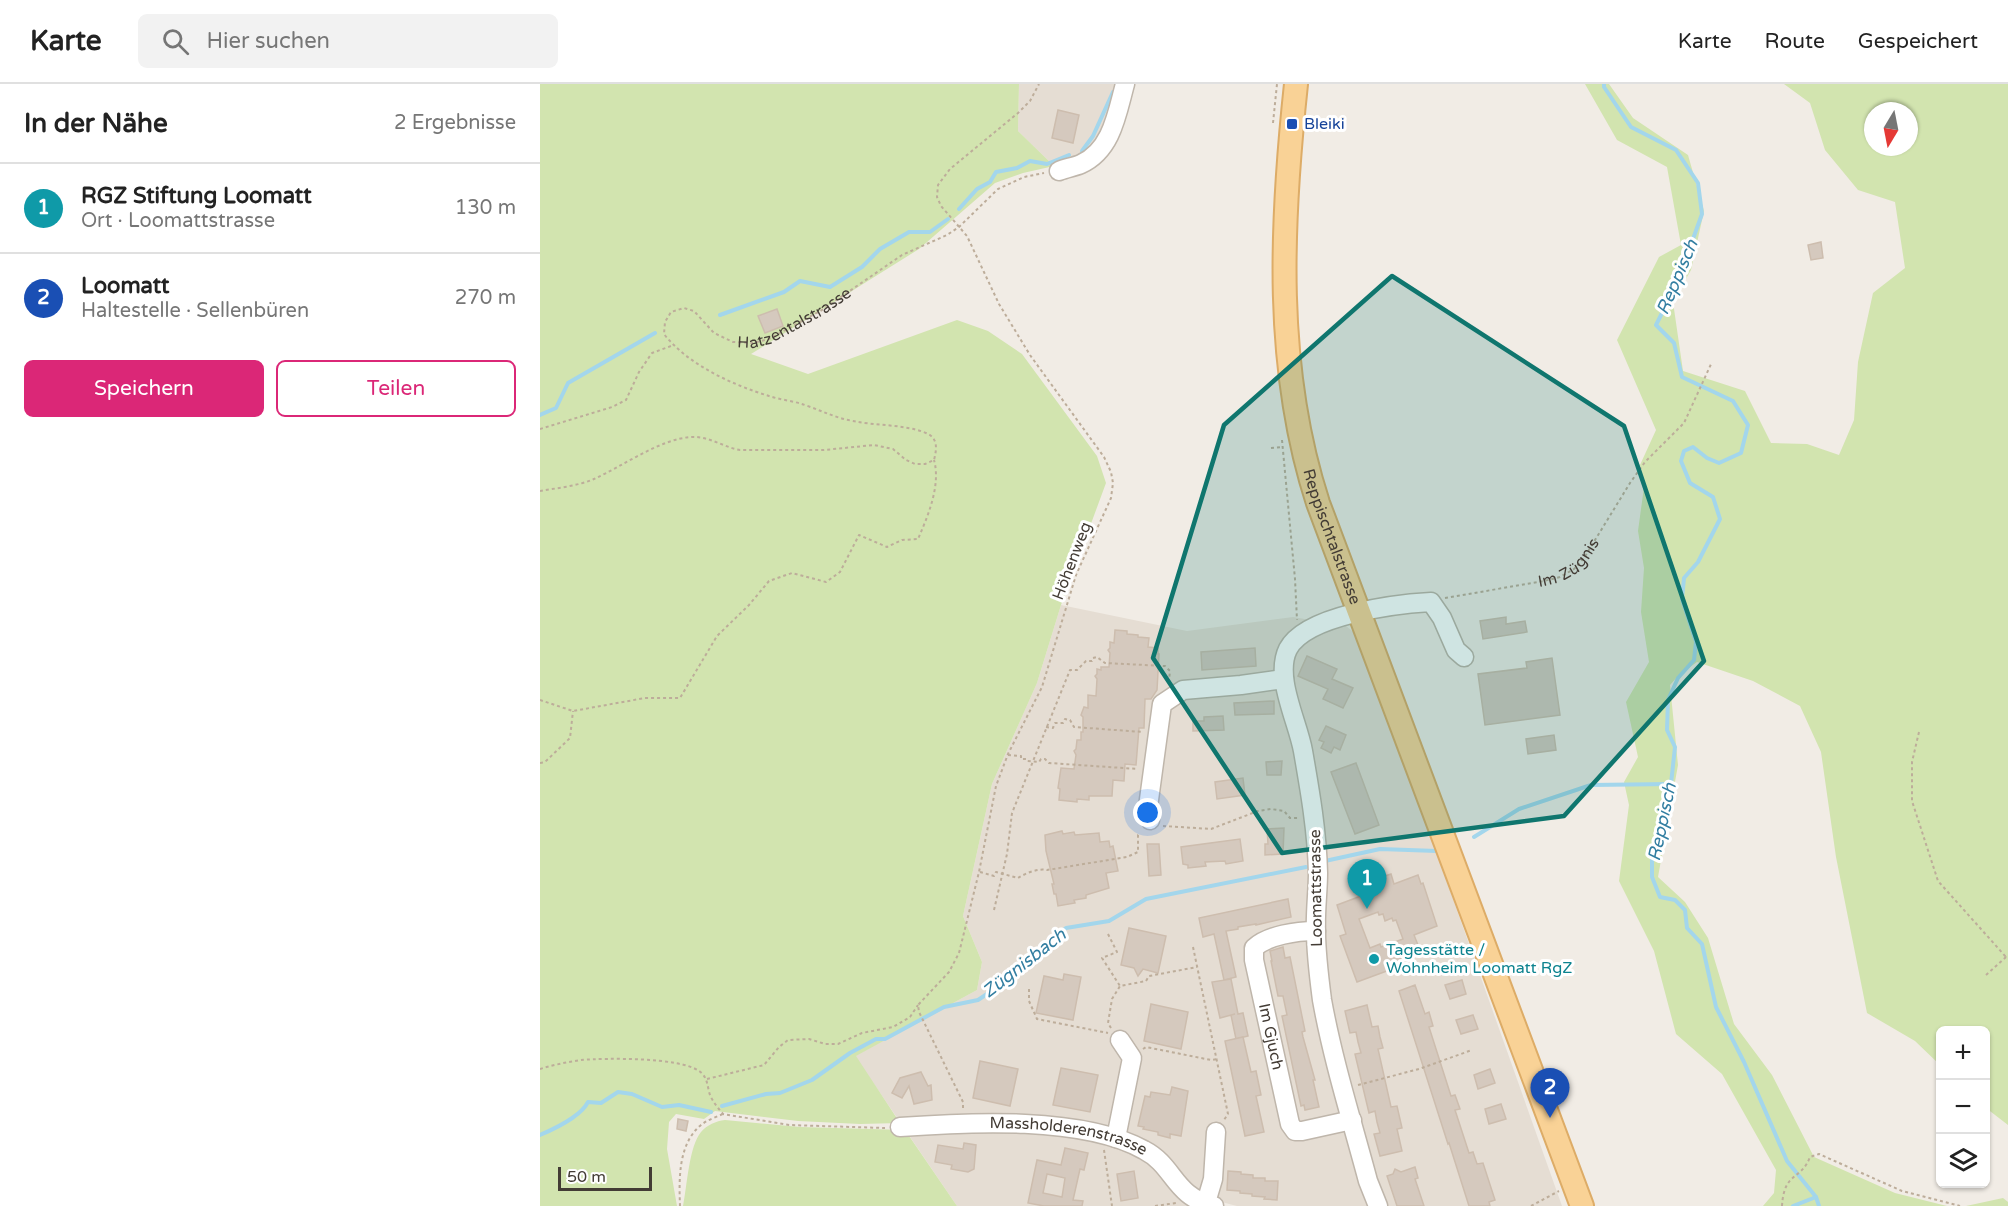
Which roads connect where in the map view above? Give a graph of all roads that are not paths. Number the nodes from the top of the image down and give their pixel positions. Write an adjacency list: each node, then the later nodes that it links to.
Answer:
1 (1125, 84): 3 (street)
2 (1296, 84): 4 (main road, Reppischtalstrasse)
3 (1059, 171)
4 (1360, 611): 5 (street); 6 (street, Loomattstrasse); 16 (main road, Reppischtalstrasse)
5 (1464, 657)
6 (1284, 679): 7 (street); 8 (street, Loomattstrasse)
7 (1150, 820)
8 (1316, 931): 10 (street, Loomattstrasse); 10 (street, Im Gjuch)
9 (1118, 1037): 13 (street)
10 (1352, 1120): 15 (street, Loomattstrasse)
11 (900, 1127): 13 (street, Massholderenstrasse)
12 (1216, 1132): 14 (street)
13 (1109, 1136): 14 (street, Massholderenstrasse)
14 (1208, 1205)
15 (1378, 1206)
16 (1582, 1206)

